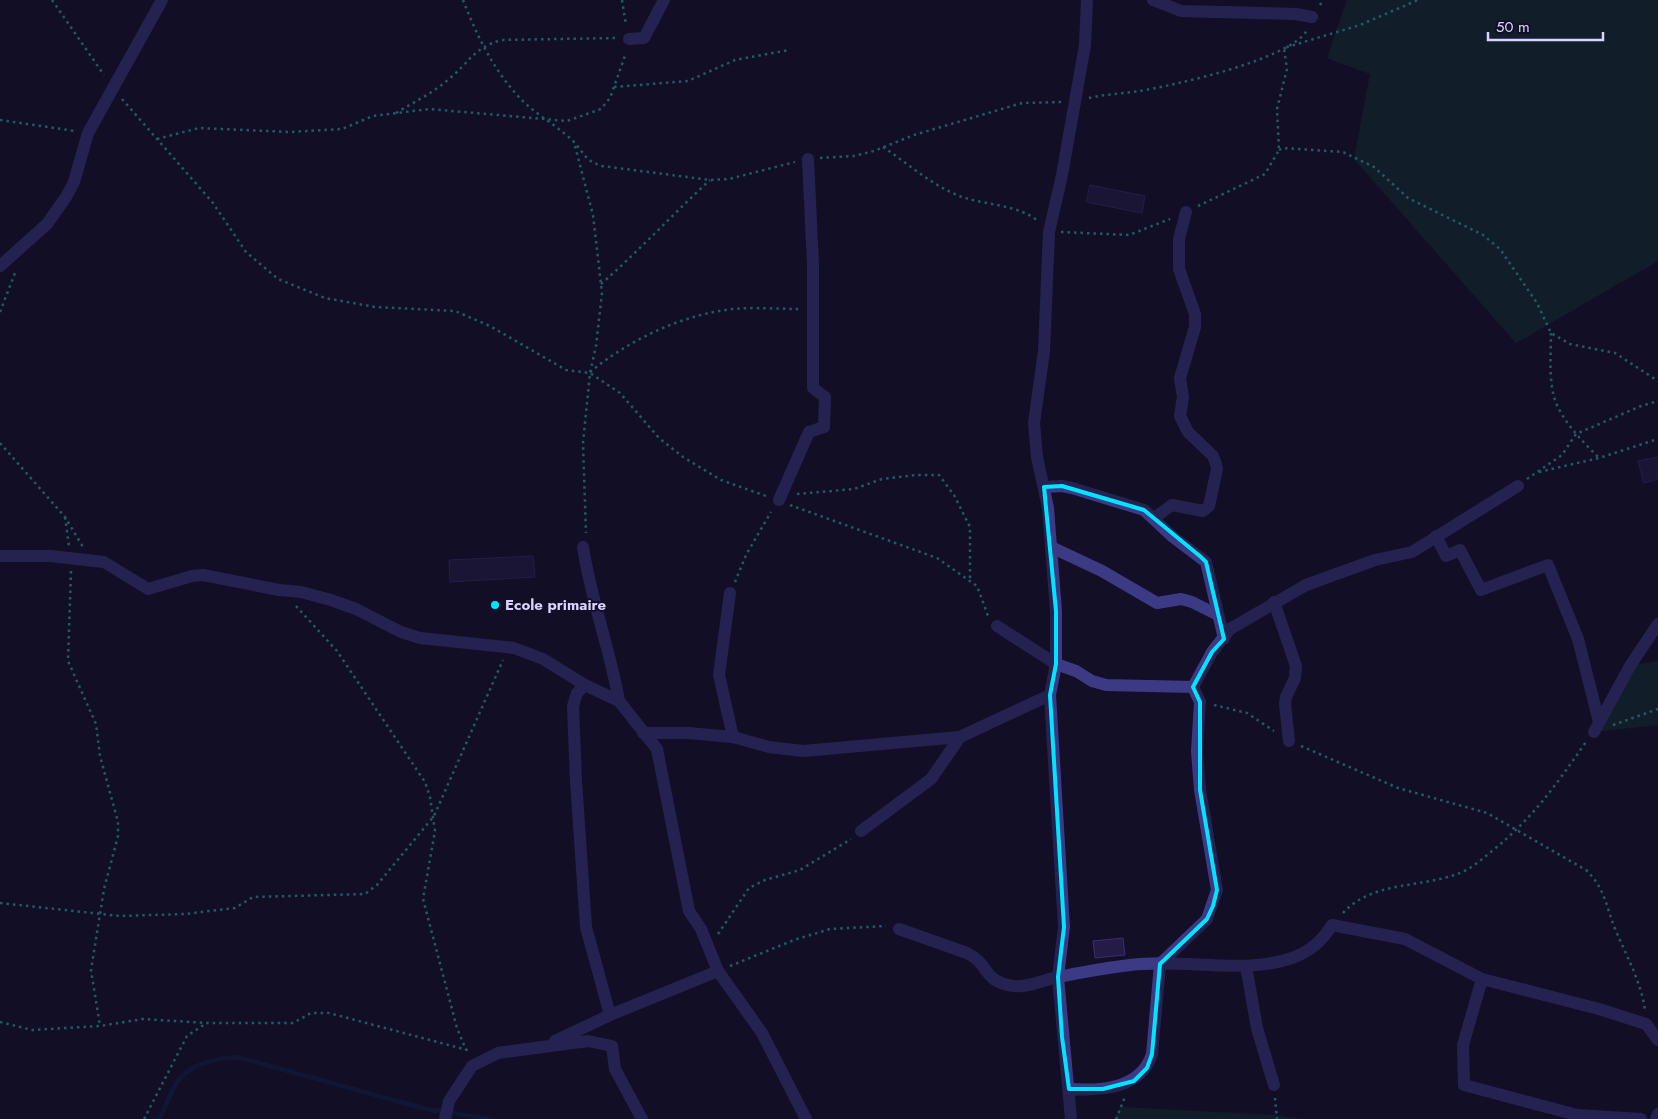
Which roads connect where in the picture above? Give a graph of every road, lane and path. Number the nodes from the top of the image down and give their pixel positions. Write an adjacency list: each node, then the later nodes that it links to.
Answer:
1 (52, 0): 15 (path)
2 (162, 0): 15 (street)
3 (463, 0): 11 (path)
4 (622, 0): 10 (path)
5 (664, 0): 10 (street)
6 (1087, 0): 16 (street)
7 (1153, 0): 9 (street)
8 (1418, 0): 12 (path)
9 (1312, 17): 12 (path)
10 (629, 39): 11 (path); 14 (path)
11 (484, 46): 17 (path); 19 (path)
12 (1284, 48): 16 (path); 24 (path)
13 (789, 50): 14 (path)
14 (614, 87): 19 (path)
15 (114, 89): 20 (street); 21 (path)
16 (1074, 101): 23 (path); 28 (street)
17 (395, 114): 19 (path); 21 (path)
18 (0, 120): 20 (path)
19 (545, 120): 22 (path)
20 (88, 133): 29 (street)
21 (157, 139): 35 (path)
22 (574, 142): 26 (path); 31 (path)
23 (883, 147): 25 (path); 28 (path)
24 (1279, 150): 27 (path); 34 (path)
25 (808, 159): 26 (path); 32 (street)
26 (710, 180): 31 (path)
27 (1186, 212): 28 (path); 47 (street)
28 (1049, 232): 44 (street)
29 (0, 266)
30 (16, 269): 33 (path)
31 (601, 284): 35 (path)
32 (813, 309): 35 (path); 45 (street)
33 (0, 312)
34 (1551, 332): 36 (path); 38 (path)
35 (590, 373): 45 (path); 49 (path)
36 (1658, 381)
37 (1658, 401): 38 (path)
38 (1576, 434): 41 (path); 42 (path)
39 (1658, 439): 41 (path)
40 (0, 443): 46 (path)
41 (1599, 458): 42 (path)
42 (1537, 473): 43 (path)
43 (1518, 486): 48 (street)
44 (1044, 487): 47 (street); 50 (street)
45 (779, 500): 54 (path); 54 (path); 55 (path)
46 (65, 518): 52 (path); 53 (path)
47 (1154, 518): 58 (street)
48 (1436, 536): 57 (street); 70 (street)
49 (583, 547): 67 (street)
50 (1051, 547): 58 (street); 63 (street)
51 (0, 556): 52 (street)
52 (72, 558): 53 (street); 79 (path)
53 (104, 562): 62 (street)
54 (970, 581): 60 (path)
55 (730, 593): 72 (street)
56 (291, 602): 75 (path)
57 (1274, 602): 61 (street); 74 (street)
58 (1216, 614): 61 (street)
59 (1658, 624): 70 (street)
60 (997, 626): 63 (street)
61 (1224, 639): 65 (street)
62 (514, 648): 64 (street); 75 (path)
63 (1056, 664): 65 (street); 66 (street)
64 (585, 685): 67 (street); 88 (street)
65 (1193, 687): 68 (street)
66 (1050, 696): 73 (street); 86 (street)
67 (619, 702): 71 (street)
68 (1200, 702): 74 (path); 83 (street)
69 (1658, 709): 70 (path)
70 (1596, 727): 77 (path)
71 (643, 733): 72 (street); 82 (street)
72 (733, 737): 73 (street)
73 (960, 737): 76 (street)
74 (1289, 741): 77 (path)
75 (434, 816): 79 (path); 95 (path)
76 (861, 831): 82 (path)
77 (1516, 831): 80 (path); 91 (path)
78 (0, 903): 79 (path)
79 (101, 913): 92 (path)
80 (1332, 925): 84 (street); 87 (street)
81 (899, 929): 85 (path); 86 (street)
82 (709, 948): 85 (street)
83 (1160, 964): 84 (street); 86 (street); 97 (street)
84 (1246, 966): 98 (street)
85 (718, 971): 88 (street); 104 (street)
86 (1058, 977): 99 (street)
87 (1482, 979): 91 (street); 108 (street)
88 (610, 1015): 94 (street)
89 (0, 1022): 92 (path)
90 (206, 1023): 92 (path); 95 (path); 101 (path)
91 (1646, 1024): 93 (street)
92 (100, 1026)
93 (1658, 1040)
94 (550, 1044): 102 (street); 103 (street)
95 (466, 1050): 96 (path)
96 (474, 1051)
97 (1134, 1081): 99 (street); 106 (path)
98 (1274, 1085): 107 (path)
99 (1069, 1089): 105 (street)
100 (1658, 1114): 109 (street)
101 (144, 1119)
102 (446, 1119)
103 (642, 1119)
104 (806, 1119)
105 (1071, 1119)
106 (1116, 1119)
107 (1277, 1119)
108 (1641, 1119)
109 (1656, 1119)

